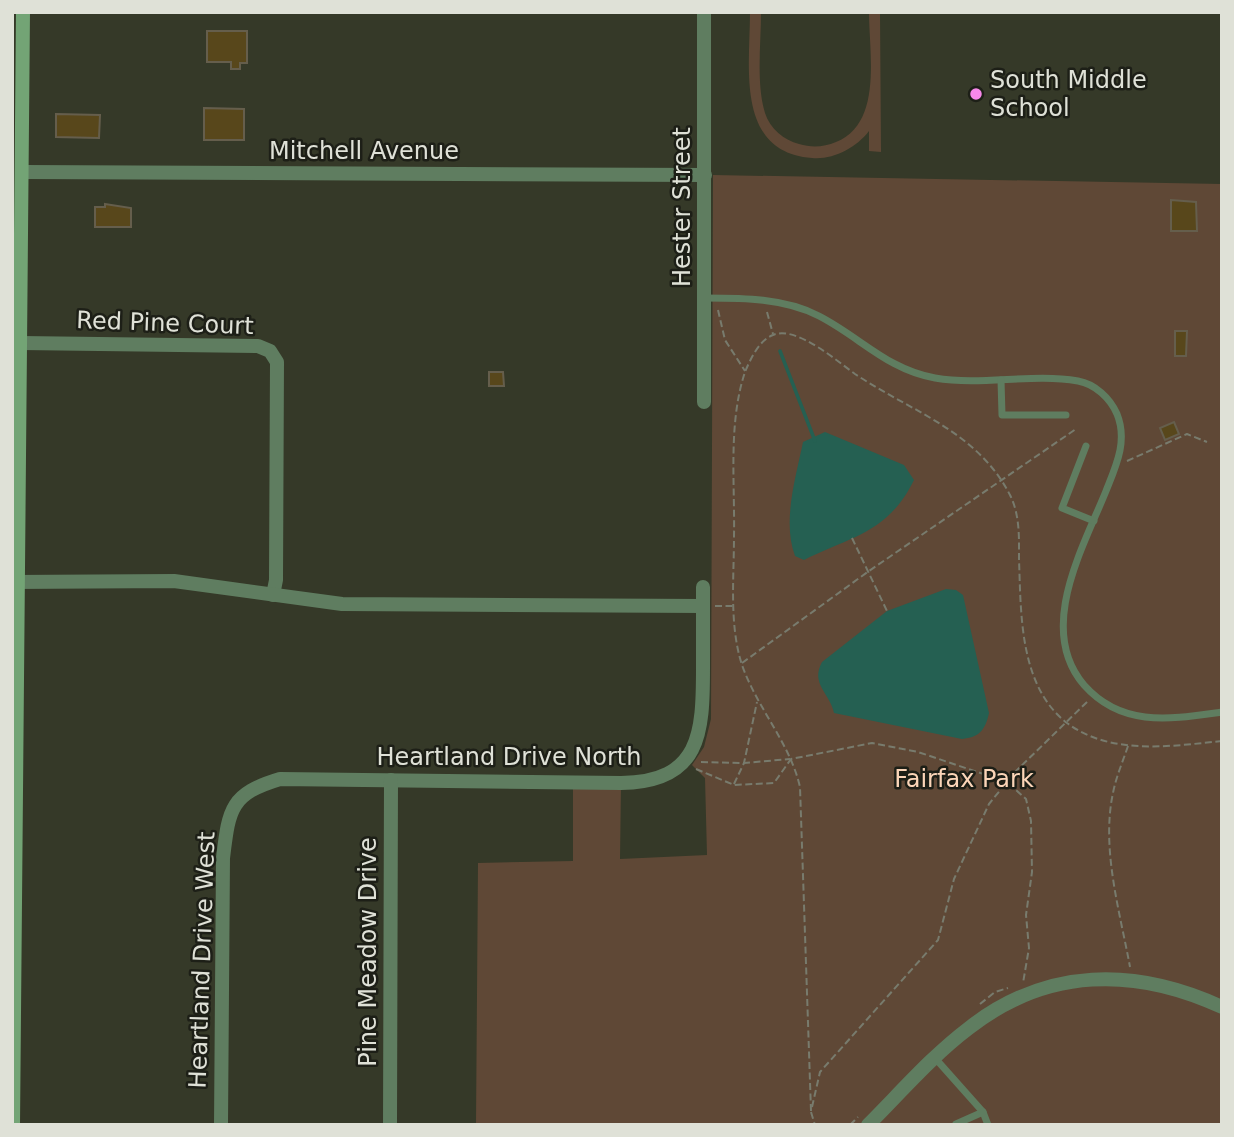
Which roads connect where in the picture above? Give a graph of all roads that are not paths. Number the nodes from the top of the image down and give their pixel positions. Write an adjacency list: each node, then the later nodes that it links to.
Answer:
1 (23, 12): 3 (street)
2 (704, 12): 5 (street, Hester Street)
3 (18, 78): 4 (street)
4 (23, 172): 5 (street, Mitchell Avenue); 7 (street)
5 (705, 175): 6 (street, Hester Street)
6 (711, 298): 8 (lane); 9 (street, Hester Street)
7 (21, 342): 13 (street); 15 (street, Red Pine Court)
8 (1001, 380): 10 (lane); 12 (lane)
9 (704, 402)
10 (1066, 415)
11 (1086, 446): 12 (lane)
12 (1094, 521): 17 (lane)
13 (16, 581): 15 (street); 20 (street)
14 (703, 587): 16 (street, Heartland Drive North)
15 (273, 595): 16 (street)
16 (703, 606): 18 (street, Heartland Drive North)
17 (1222, 712)
18 (391, 780): 19 (street, Heartland Drive North); 27 (street, Pine Meadow Drive)
19 (238, 798): 26 (street, Heartland Drive West)
20 (14, 946): 24 (street)
21 (1222, 1007): 22 (street)
22 (935, 1058): 23 (lane); 28 (street)
23 (983, 1112): 29 (lane); 30 (lane)
24 (13, 1117): 25 (street)
25 (13, 1125)
26 (221, 1125)
27 (390, 1125)
28 (868, 1125)
29 (956, 1125)
30 (988, 1125)

